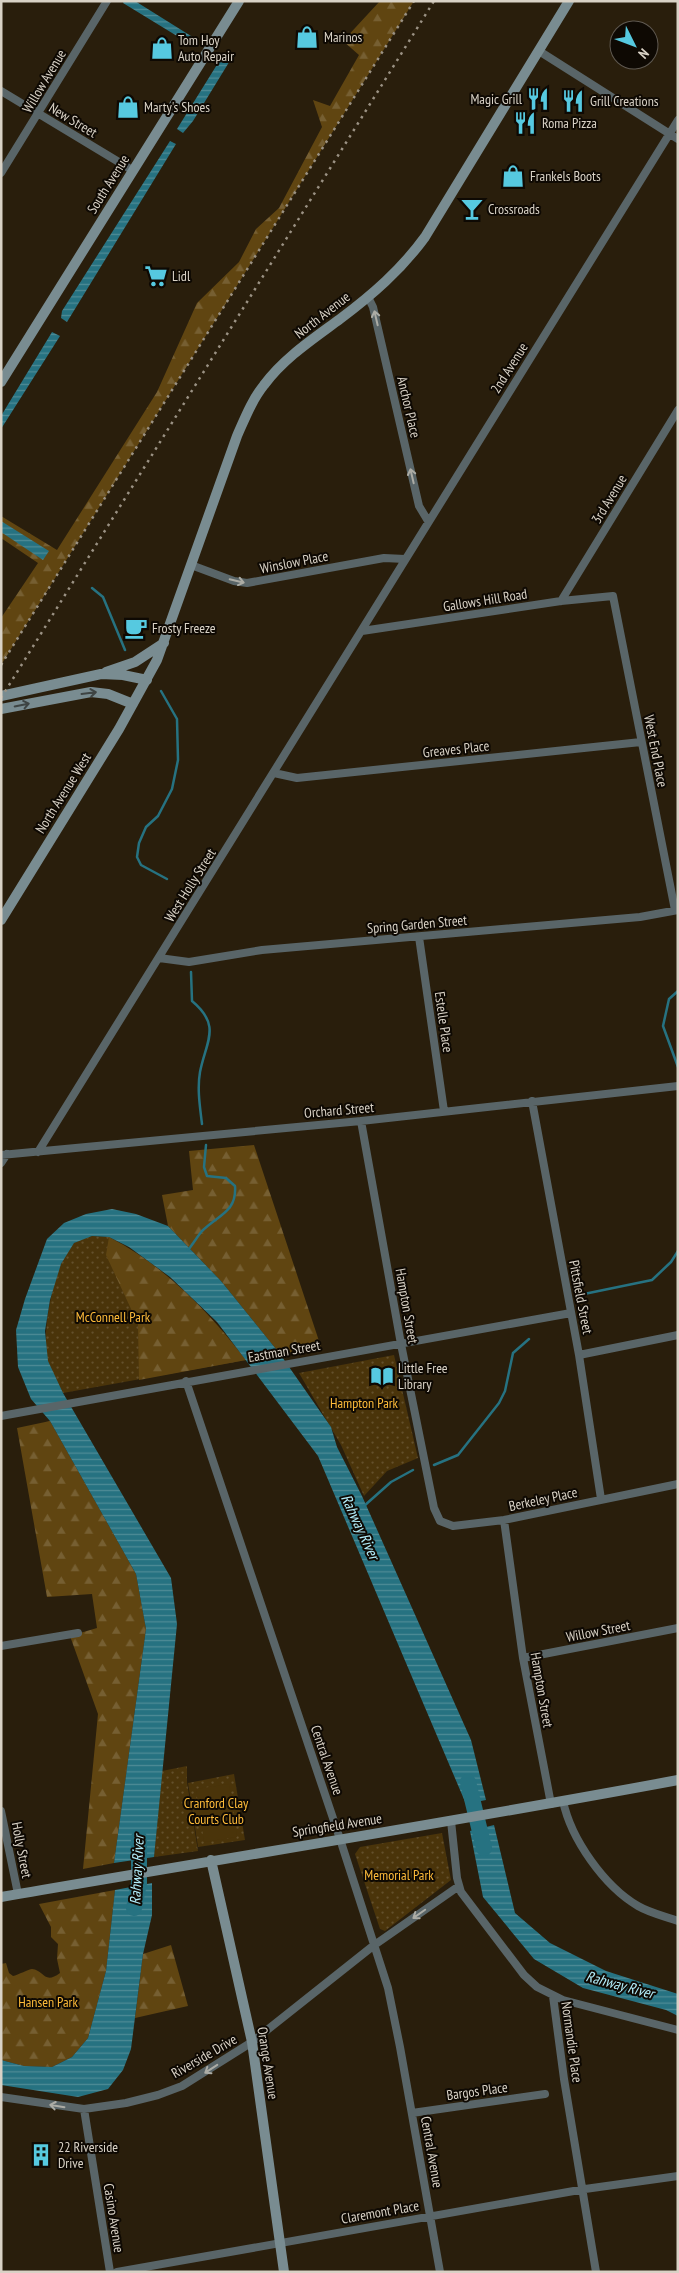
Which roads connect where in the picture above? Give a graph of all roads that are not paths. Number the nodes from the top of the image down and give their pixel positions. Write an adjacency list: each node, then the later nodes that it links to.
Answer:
1 (106, 1): 6 (street, Willow Avenue)
2 (239, 1): 10 (main road, South Avenue)
3 (569, 1): 4 (main road, North Avenue)
4 (539, 51): 8 (street); 12 (main road, North Avenue)
5 (1, 90): 6 (street, New Street)
6 (39, 114): 10 (street, New Street); 11 (street, Willow Avenue)
7 (678, 120): 8 (street, 2nd Avenue)
8 (669, 133): 9 (street); 15 (street, 2nd Avenue)
9 (678, 139)
10 (132, 170): 13 (main road, South Avenue)
11 (1, 173)
12 (368, 297): 15 (street, Anchor Place, one-way to 12); 17 (main road, North Avenue)
13 (1, 382)
14 (678, 410): 19 (street, 3rd Avenue)
15 (428, 521): 16 (street, 2nd Avenue)
16 (405, 559): 17 (street, Winslow Place, one-way to 16); 20 (street, 2nd Avenue)
17 (190, 566): 21 (main road, North Avenue)
18 (613, 596): 19 (street, Gallows Hill Road); 27 (street, West End Place)
19 (561, 601): 20 (street, Gallows Hill Road)
20 (362, 631): 28 (street, West Holly Street)
21 (165, 642): 22 (main road); 23 (main road, North Avenue)
22 (101, 674): 23 (main road); 24 (main road)
23 (147, 680): 25 (main road, North Avenue West)
24 (1, 696)
25 (133, 704): 26 (main road, one-way to 25); 30 (main road, North Avenue West)
26 (1, 709)
27 (641, 742): 28 (street, Greaves Place); 29 (street, West End Place)
28 (274, 773): 32 (street, West Holly Street)
29 (676, 910): 31 (street, Spring Garden Street)
30 (1, 920)
31 (419, 937): 32 (street, Spring Garden Street); 35 (street, Estelle Place)
32 (159, 958): 37 (street, West Holly Street)
33 (678, 1086): 34 (street, Orchard Street)
34 (532, 1101): 35 (street, Orchard Street); 40 (street, Pittsfield Street)
35 (444, 1111): 36 (street, Orchard Street)
36 (360, 1121): 37 (street, Orchard Street); 42 (street, Hampton Street)
37 (38, 1152): 38 (street, Orchard Street)
38 (4, 1155): 39 (street)
39 (1, 1163)
40 (571, 1313): 42 (street, Eastman Street); 43 (street, Pittsfield Street)
41 (678, 1336): 43 (street)
42 (401, 1344): 44 (street, Eastman Street); 47 (street, Hampton Street)
43 (579, 1355): 48 (street, Pittsfield Street)
44 (186, 1381): 45 (street, Eastman Street); 59 (street, Central Avenue)
45 (1, 1416)
46 (678, 1484): 48 (street, Berkeley Place)
47 (432, 1495): 49 (street, Berkeley Place)
48 (601, 1499): 49 (street, Berkeley Place)
49 (504, 1520): 53 (street, Hampton Street)
50 (678, 1628): 53 (street, Willow Street)
51 (78, 1633): 52 (street)
52 (1, 1646)
53 (523, 1658): 56 (street, Hampton Street)
54 (678, 1780): 55 (main road, Springfield Avenue)
55 (563, 1801): 56 (main road, Springfield Avenue); 64 (street)
56 (551, 1804): 58 (main road, Springfield Avenue)
57 (1, 1811): 62 (street, Holly Street)
58 (451, 1821): 59 (main road, Springfield Avenue); 61 (street, Normandie Place)
59 (340, 1839): 60 (main road, Springfield Avenue); 65 (street, Central Avenue)
60 (211, 1860): 62 (main road, Springfield Avenue); 68 (main road, Orange Avenue)
61 (459, 1886): 65 (street, Riverside Drive, one-way to 65); 66 (street, Normandie Place)
62 (18, 1894): 63 (main road, Springfield Avenue)
63 (1, 1897)
64 (678, 1921)
65 (373, 1946): 68 (street, Riverside Drive); 72 (street, Central Avenue)
66 (553, 1996): 67 (street); 74 (street, Normandie Place)
67 (678, 2030)
68 (252, 2042): 71 (street, Riverside Drive, one-way to 71); 76 (main road, Orange Avenue)
69 (546, 2094): 72 (street, Bargos Place)
70 (1, 2097): 71 (street, Riverside Drive, one-way to 70)
71 (84, 2109): 77 (street, Casino Avenue)
72 (412, 2113): 75 (street, Central Avenue)
73 (678, 2176): 74 (street, Claremont Place)
74 (583, 2190): 75 (street, Claremont Place); 81 (street, Normandie Place)
75 (430, 2216): 76 (street, Claremont Place); 80 (street, Central Avenue)
76 (279, 2243): 78 (street, Claremont Place); 79 (main road, Orange Avenue)
77 (110, 2272)
78 (117, 2272)
79 (284, 2272)
80 (440, 2272)
81 (596, 2272)

